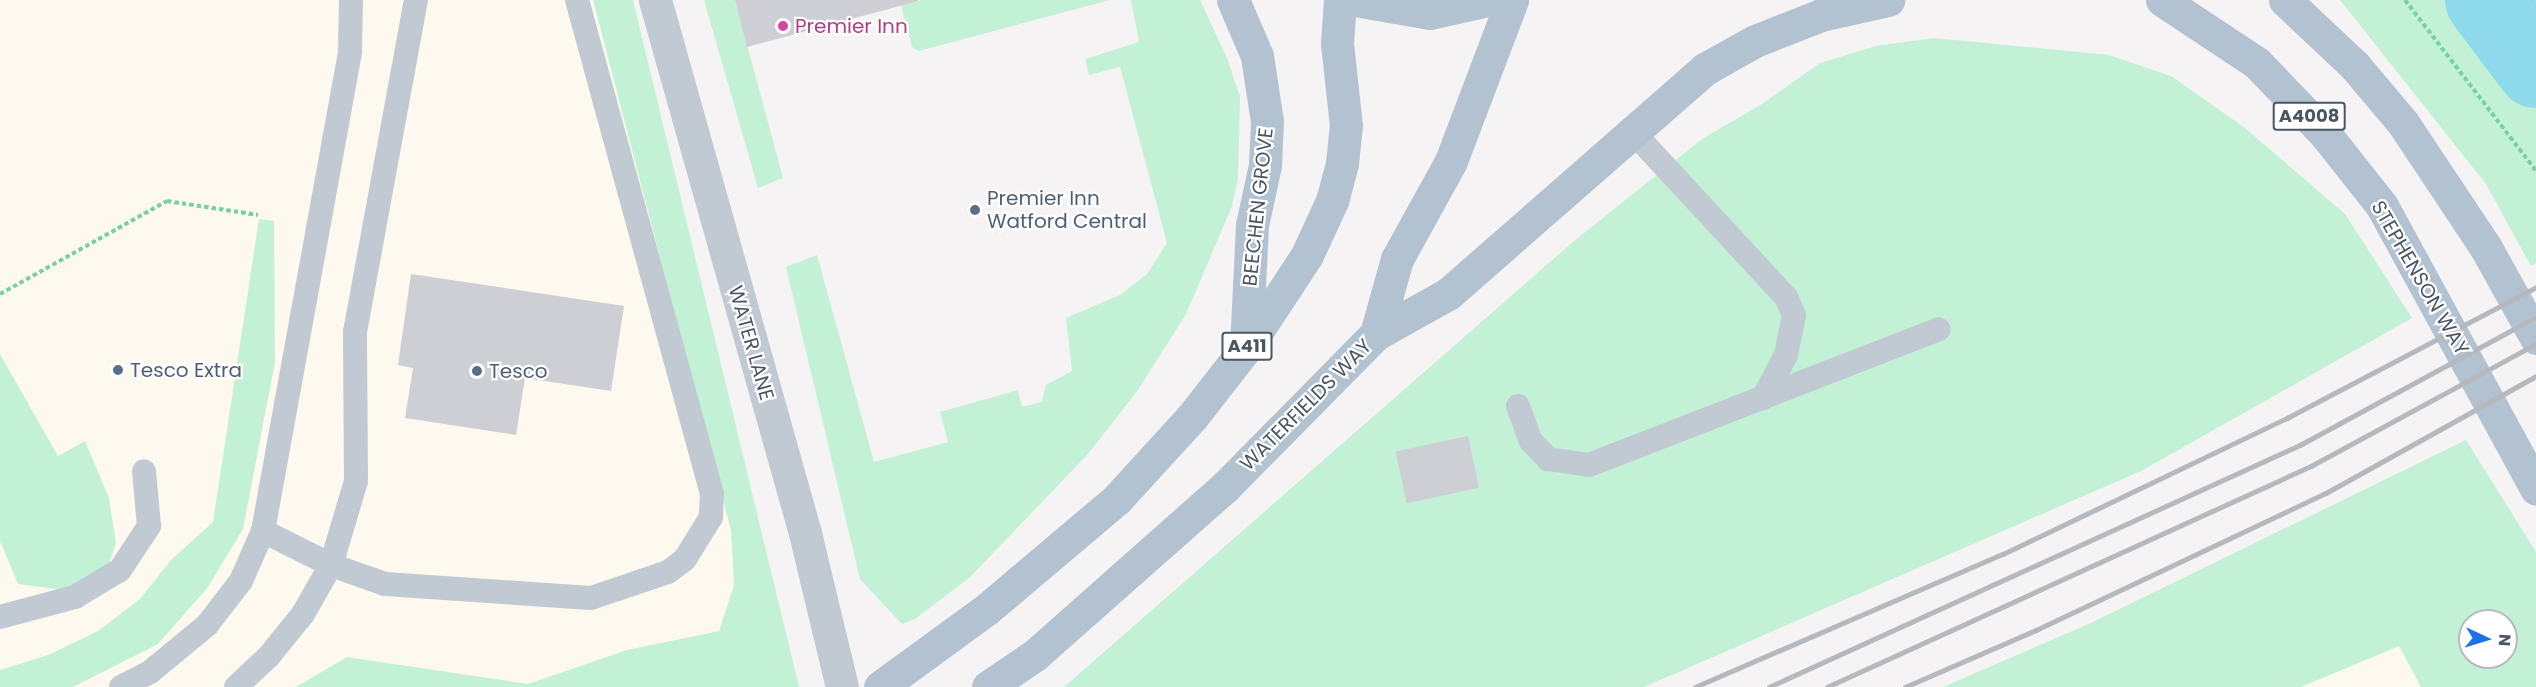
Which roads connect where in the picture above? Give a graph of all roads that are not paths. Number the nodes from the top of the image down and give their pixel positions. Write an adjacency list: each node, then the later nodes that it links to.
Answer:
1 (351, 0): 22 (lane)
2 (416, 0): 23 (lane)
3 (577, 0): 23 (lane)
4 (655, 0): 27 (street, WATER LANE)
5 (1233, 0): 17 (main road, BEECHEN GROVE / A411)
6 (1340, 0): 17 (main road, A411)
7 (1355, 0): 8 (main road)
8 (1488, 0)
9 (1512, 0): 15 (main road, WATERFIELDS WAY)
10 (1888, 0): 13 (main road)
11 (2162, 0): 21 (main road, STEPHENSON WAY / A4008)
12 (2285, 0): 16 (main road, A4008)
13 (1634, 132): 15 (main road); 18 (lane)
14 (1939, 329): 18 (lane)
15 (1376, 334): 29 (main road, WATERFIELDS WAY)
16 (2536, 338)
17 (1246, 348): 28 (main road, A411)
18 (1763, 398): 19 (lane)
19 (1518, 406)
20 (144, 471): 24 (lane)
21 (2536, 489)
22 (264, 531): 23 (lane); 25 (lane)
23 (331, 565): 26 (lane)
24 (0, 617)
25 (121, 687)
26 (236, 687)
27 (842, 687)
28 (880, 687)
29 (988, 687)

